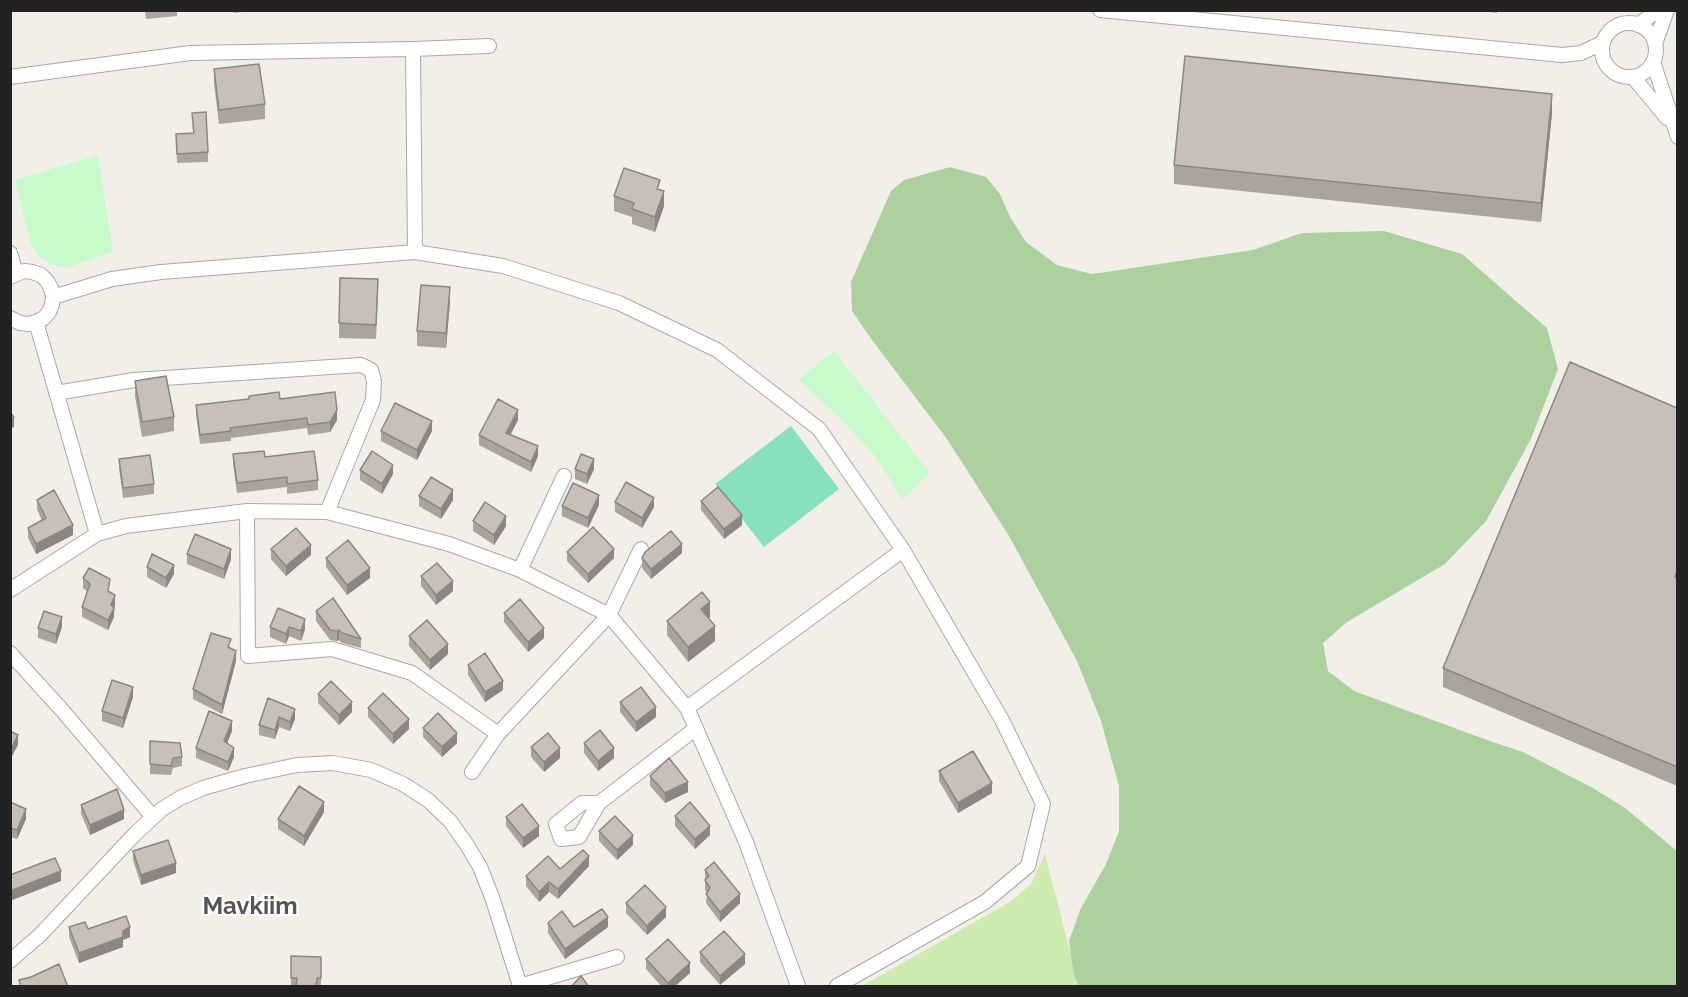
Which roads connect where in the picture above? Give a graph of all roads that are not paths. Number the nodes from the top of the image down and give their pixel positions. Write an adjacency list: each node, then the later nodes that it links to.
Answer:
1 (1100, 10): 9 (street)
2 (1658, 10): 4 (street)
3 (1667, 10): 7 (street)
4 (1638, 25): 5 (street); 7 (street)
5 (1602, 43): 9 (street); 10 (street)
6 (489, 45): 8 (street)
7 (1655, 45): 11 (street)
8 (413, 49): 12 (street); 15 (street)
9 (1581, 53): 10 (street)
10 (1604, 61): 13 (street)
11 (1653, 62): 13 (street); 14 (street)
12 (10, 77)
13 (1633, 77): 14 (street)
14 (1675, 130)
15 (414, 252): 18 (street); 27 (street)
16 (10, 253): 17 (street)
17 (13, 276): 18 (street)
18 (53, 297): 20 (street)
19 (10, 318): 20 (street)
20 (36, 322): 21 (street)
21 (56, 393): 24 (street); 25 (street)
22 (564, 476): 28 (street)
23 (247, 511): 24 (street); 25 (street); 34 (street)
24 (327, 512): 28 (street)
25 (97, 534): 29 (street)
26 (641, 549): 30 (street)
27 (903, 550): 32 (street); 42 (street)
28 (520, 570): 30 (street)
29 (10, 590)
30 (609, 615): 32 (street); 34 (street)
31 (10, 653): 37 (street)
32 (687, 708): 33 (street)
33 (695, 729): 36 (street); 41 (street)
34 (498, 734): 35 (street)
35 (472, 772)
36 (599, 803)
37 (153, 817): 39 (street); 40 (street)
38 (617, 957): 40 (street)
39 (10, 962)
40 (520, 986)
41 (798, 987)
42 (837, 987)

